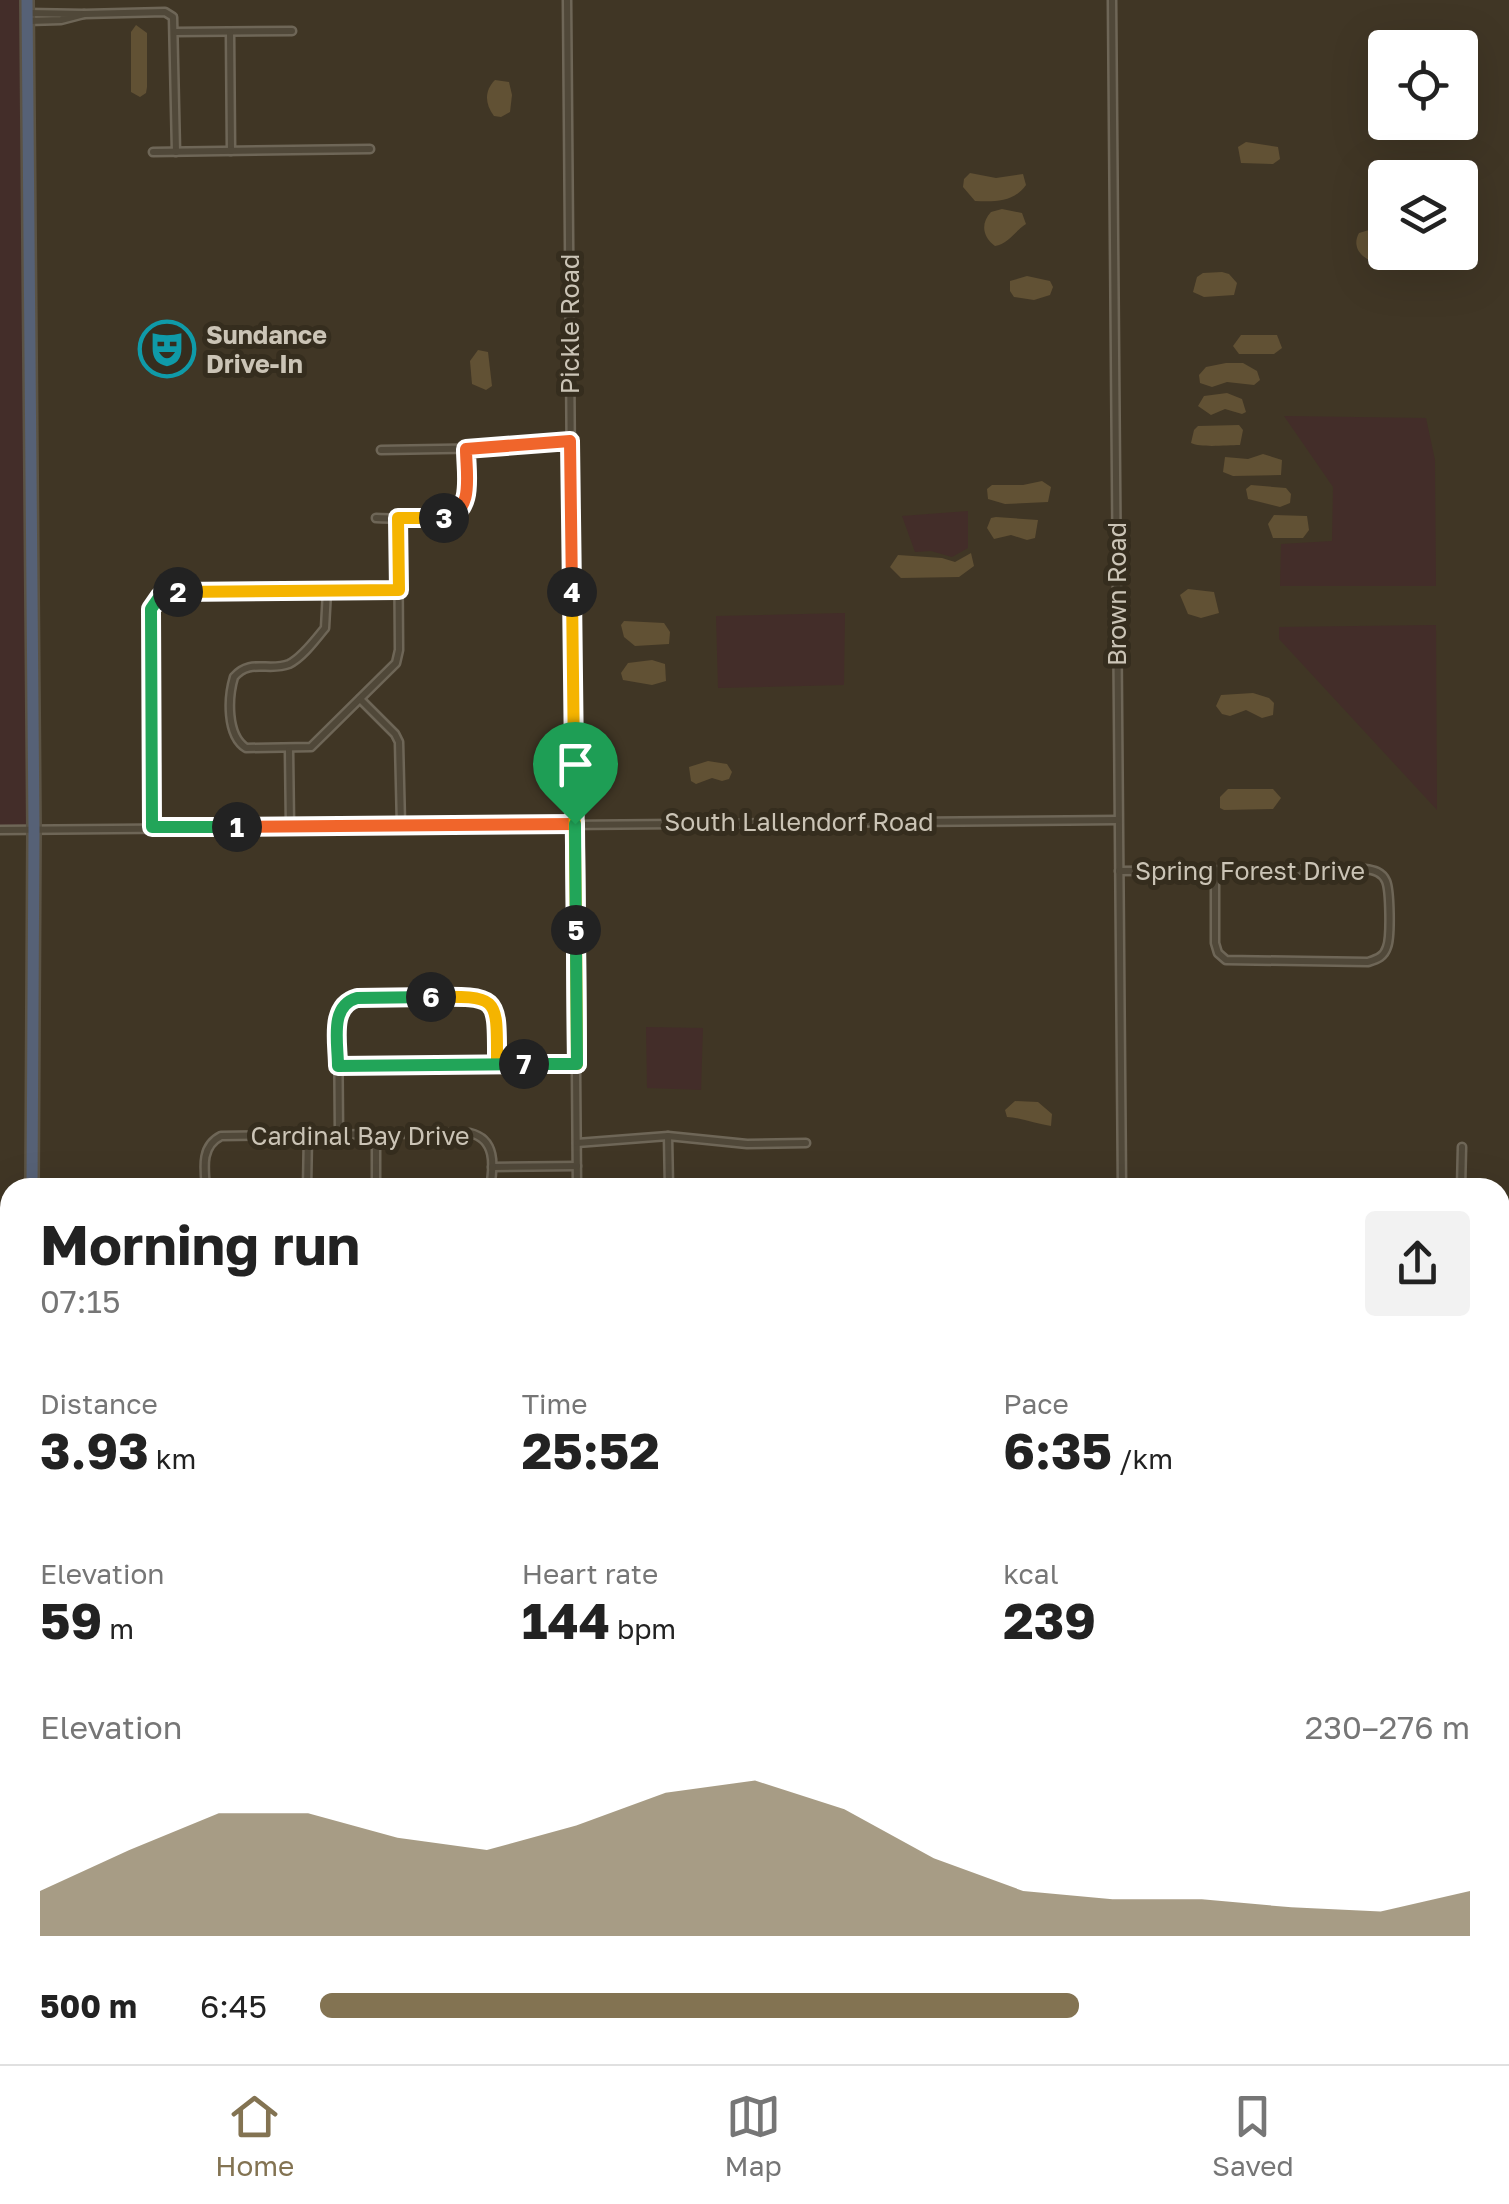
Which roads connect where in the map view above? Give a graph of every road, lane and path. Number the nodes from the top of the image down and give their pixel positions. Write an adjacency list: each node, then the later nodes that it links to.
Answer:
1 (567, 0): 11 (street, Pickle Road)
2 (1112, 0): 20 (street, Brown Road)
3 (27, 11): 5 (street); 26 (highway)
4 (292, 31): 6 (street)
5 (175, 32): 6 (street); 10 (street)
6 (230, 32): 8 (street)
7 (370, 149): 8 (street)
8 (231, 151): 10 (street)
9 (153, 152): 10 (street)
10 (176, 152)
11 (570, 441): 12 (street); 21 (street, Pickle Road)
12 (466, 449): 13 (street); 15 (street)
13 (381, 450)
14 (376, 518): 15 (street)
15 (398, 518): 17 (street)
16 (327, 590): 17 (street); 19 (street); 24 (street)
17 (399, 590): 18 (street)
18 (360, 699): 19 (street); 22 (street)
19 (289, 750): 23 (street)
20 (1118, 820): 21 (street, South Lallendorf Road); 28 (street, Brown Road)
21 (575, 824): 22 (street, South Lallendorf Road); 30 (street, Pickle Road)
22 (400, 825): 23 (street, South Lallendorf Road)
23 (290, 826): 24 (street, South Lallendorf Road)
24 (152, 827): 26 (street, South Lallendorf Road)
25 (0, 830): 26 (street, South Lallendorf Road)
26 (34, 830): 41 (highway)
27 (1215, 870): 27 (street, Spring Forest Drive); 28 (street, Spring Forest Drive)
28 (1119, 871): 48 (street, Brown Road)
29 (497, 1064): 30 (street); 31 (street); 31 (street)
30 (577, 1064): 37 (street, Pickle Road)
31 (338, 1066): 33 (street)
32 (308, 1134): 33 (street, Cardinal Bay Drive); 42 (street, Cardinal Bay Drive); 43 (street)
33 (339, 1134): 34 (street, Cardinal Bay Drive)
34 (376, 1134): 40 (street, Cardinal Bay Drive); 44 (street)
35 (668, 1136): 36 (street); 37 (street); 47 (street)
36 (806, 1143)
37 (577, 1144): 39 (street, Pickle Road)
38 (1462, 1147): 49 (street)
39 (577, 1166): 40 (street, Cardinal Bay Drive); 46 (street, Pickle Road)
40 (492, 1167): 45 (street)
41 (32, 1178)
42 (205, 1178)
43 (308, 1178)
44 (376, 1178)
45 (491, 1178)
46 (578, 1178)
47 (668, 1178)
48 (1122, 1178)
49 (1461, 1178)

